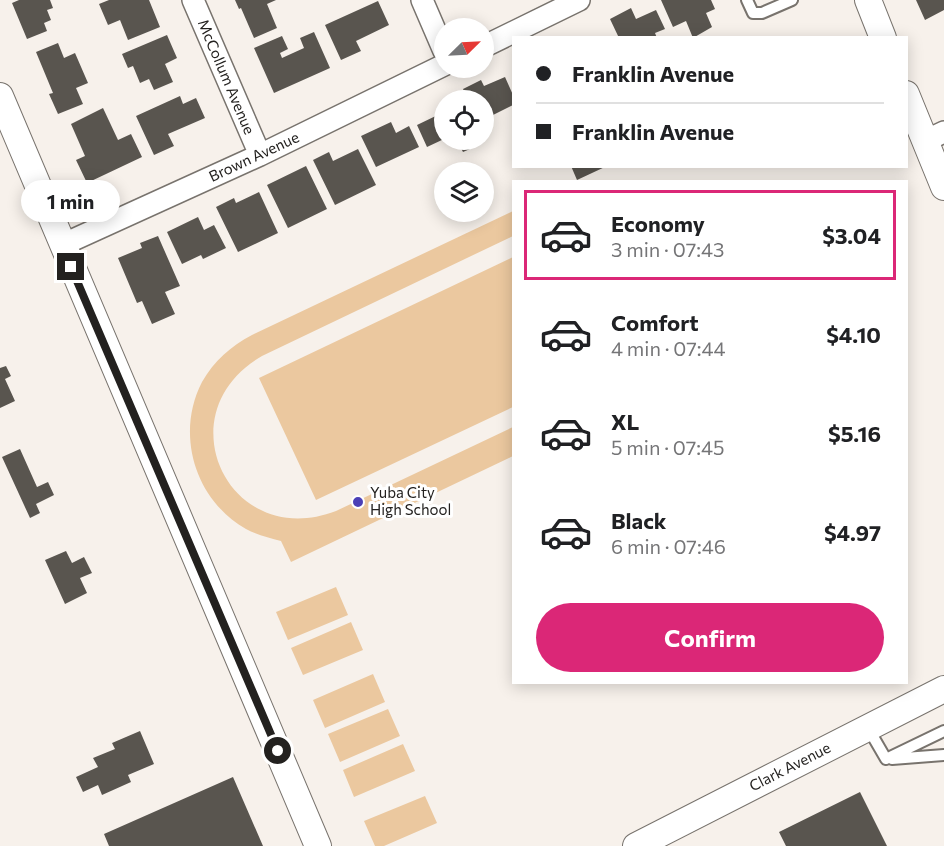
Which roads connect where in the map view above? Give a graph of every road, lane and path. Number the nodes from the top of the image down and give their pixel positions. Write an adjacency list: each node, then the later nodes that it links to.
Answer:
1 (193, 0): 14 (street, McCollum Avenue)
2 (422, 0): 7 (street)
3 (579, 0): 9 (street)
4 (747, 0): 5 (lane)
5 (792, 0)
6 (867, 0): 8 (street)
7 (434, 28)
8 (882, 36)
9 (494, 41)
10 (434, 70): 14 (street, Brown Avenue)
11 (0, 96): 16 (street)
12 (908, 97): 13 (street)
13 (935, 136): 15 (street)
14 (260, 155): 16 (street, Brown Avenue)
15 (944, 187)
16 (62, 245): 22 (street)
17 (944, 689): 18 (street, Clark Avenue)
18 (868, 727): 21 (lane); 23 (street, Clark Avenue)
19 (944, 731): 21 (lane)
20 (944, 755): 21 (lane)
21 (885, 759)
22 (317, 846)
23 (636, 846)

